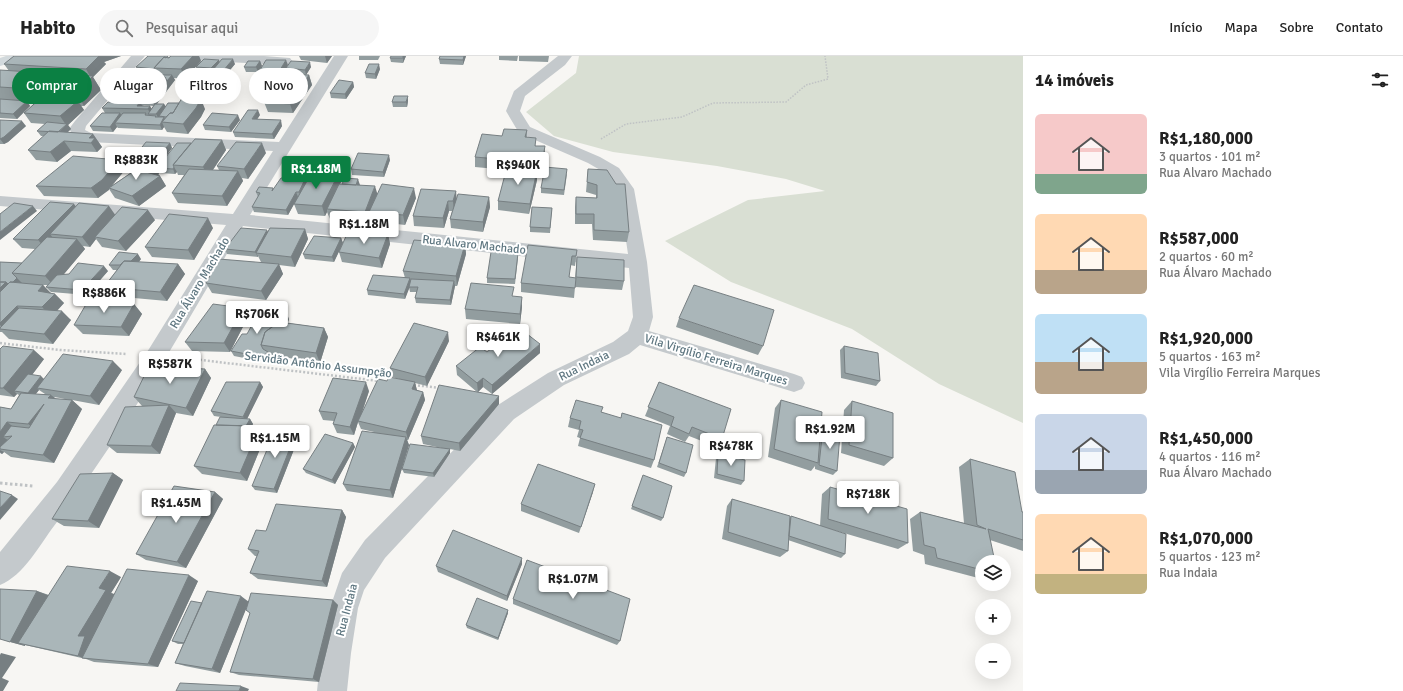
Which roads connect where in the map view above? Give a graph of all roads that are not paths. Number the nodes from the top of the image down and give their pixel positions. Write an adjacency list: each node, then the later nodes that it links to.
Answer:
1 (19, 56): 7 (street)
2 (138, 56): 8 (street)
3 (187, 56): 6 (street)
4 (341, 56): 8 (street, Rua Álvaro Machado)
5 (565, 56): 11 (street)
6 (285, 60)
7 (0, 62)
8 (284, 147): 10 (street, Rua Álvaro Machado)
9 (0, 201): 10 (street, Rua Alvaro Machado)
10 (238, 220): 11 (street, Rua Alvaro Machado); 14 (street, Rua Álvaro Machado)
11 (638, 262): 12 (street)
12 (637, 336): 13 (street, Vila Virgílio Ferreira Marques); 15 (street, Rua Indaia)
13 (794, 383)
14 (0, 571)
15 (332, 691)

